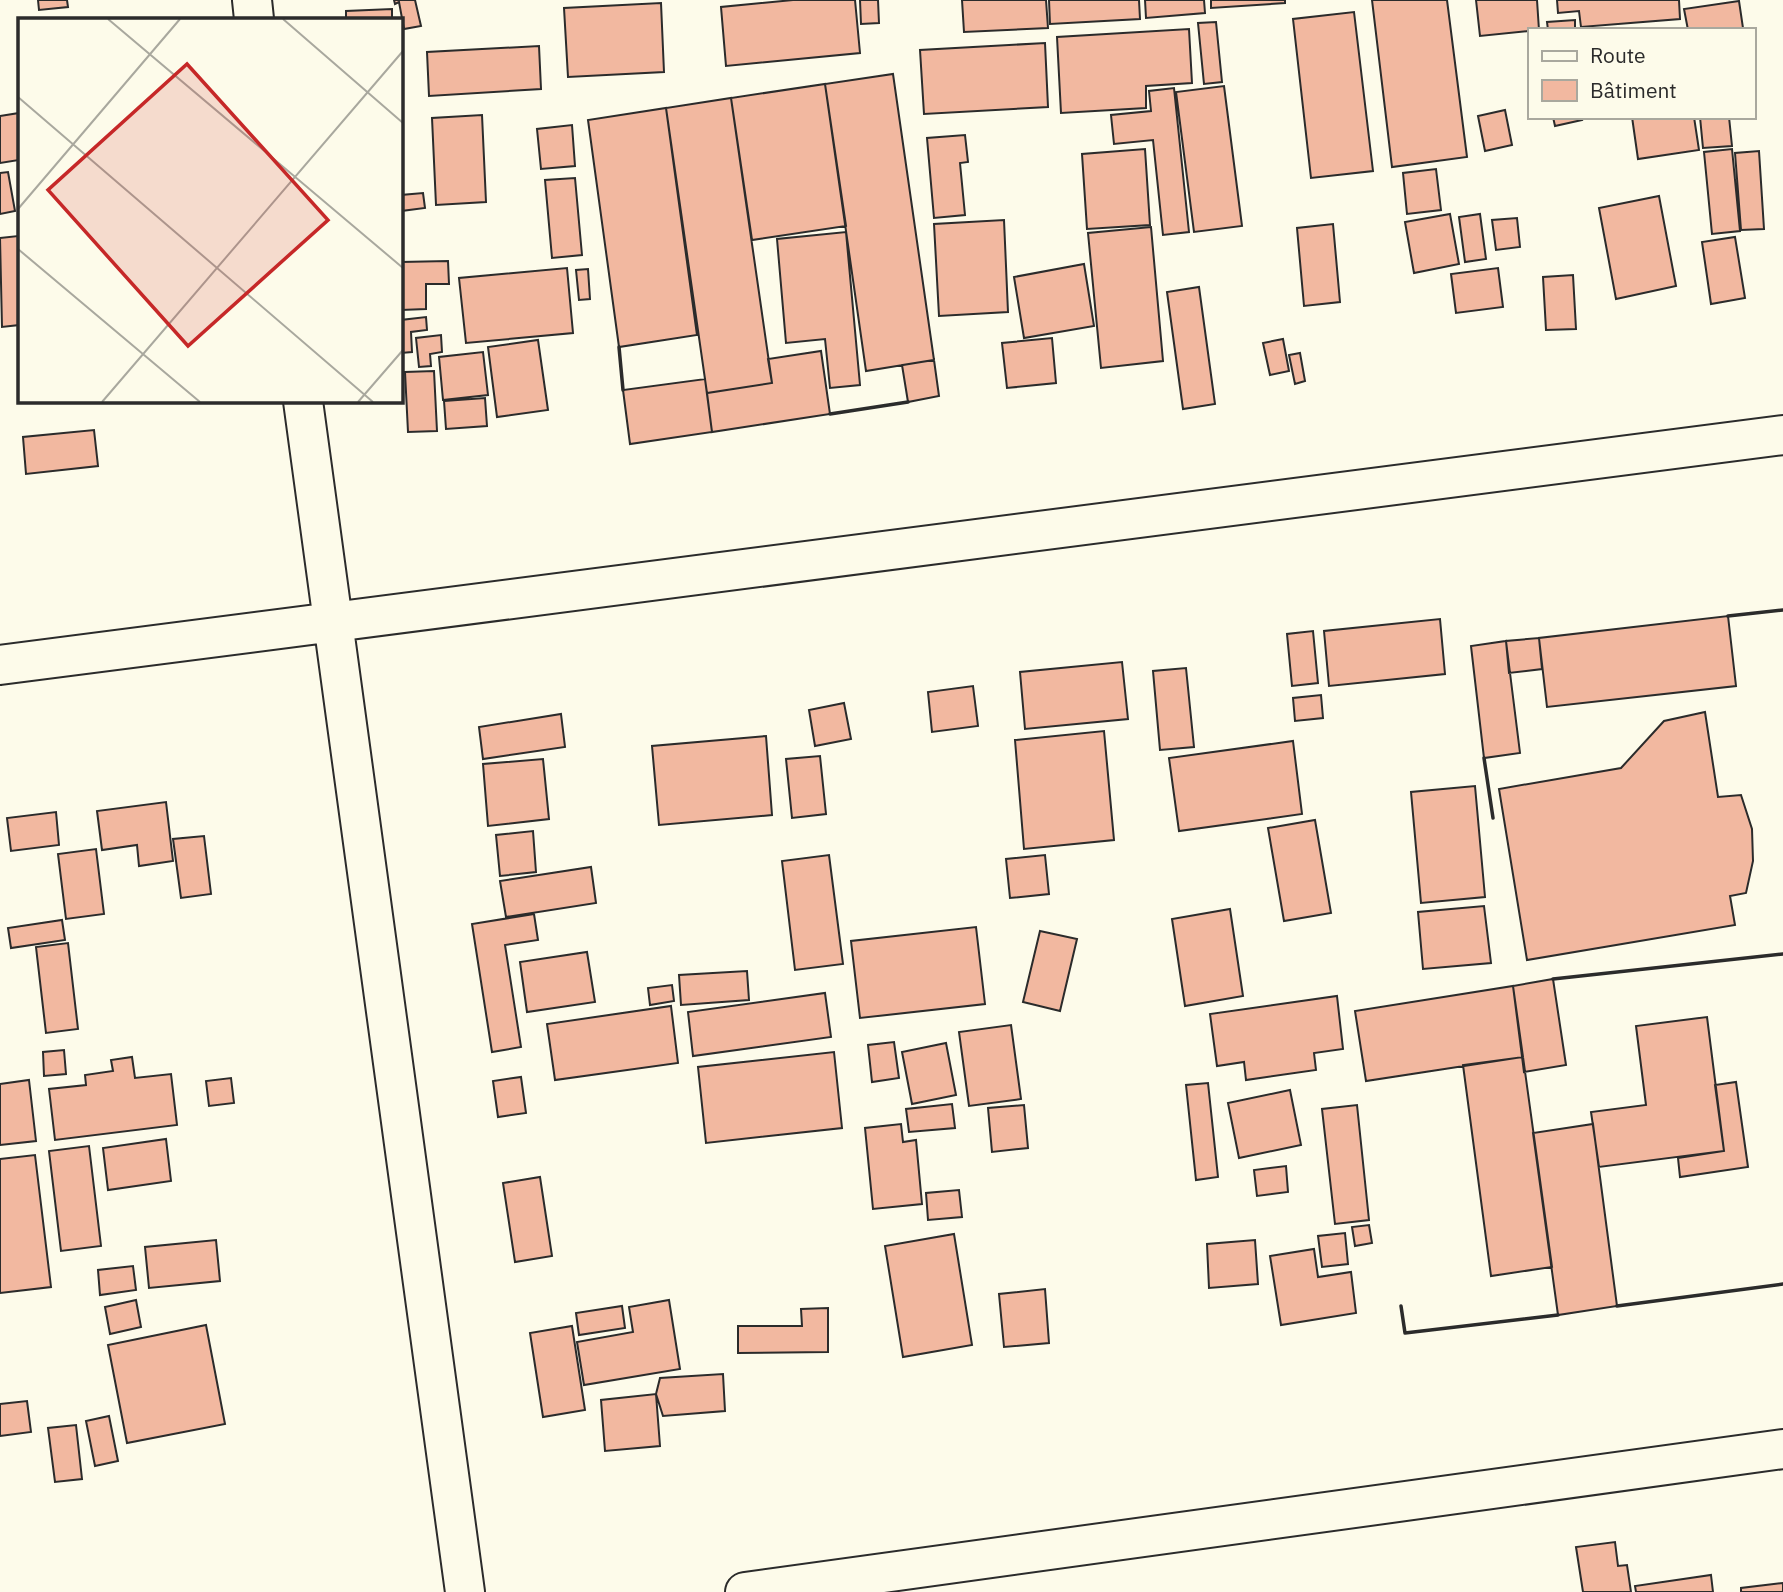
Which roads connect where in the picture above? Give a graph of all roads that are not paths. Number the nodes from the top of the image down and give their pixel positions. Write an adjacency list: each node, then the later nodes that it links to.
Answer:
1 (252, 0): 2 (street)
2 (254, 18)
3 (303, 402): 5 (street)
4 (1783, 435): 5 (street)
5 (331, 622): 6 (street); 8 (street)
6 (0, 665)
7 (1783, 1449): 9 (street)
8 (465, 1592)
9 (745, 1592)

